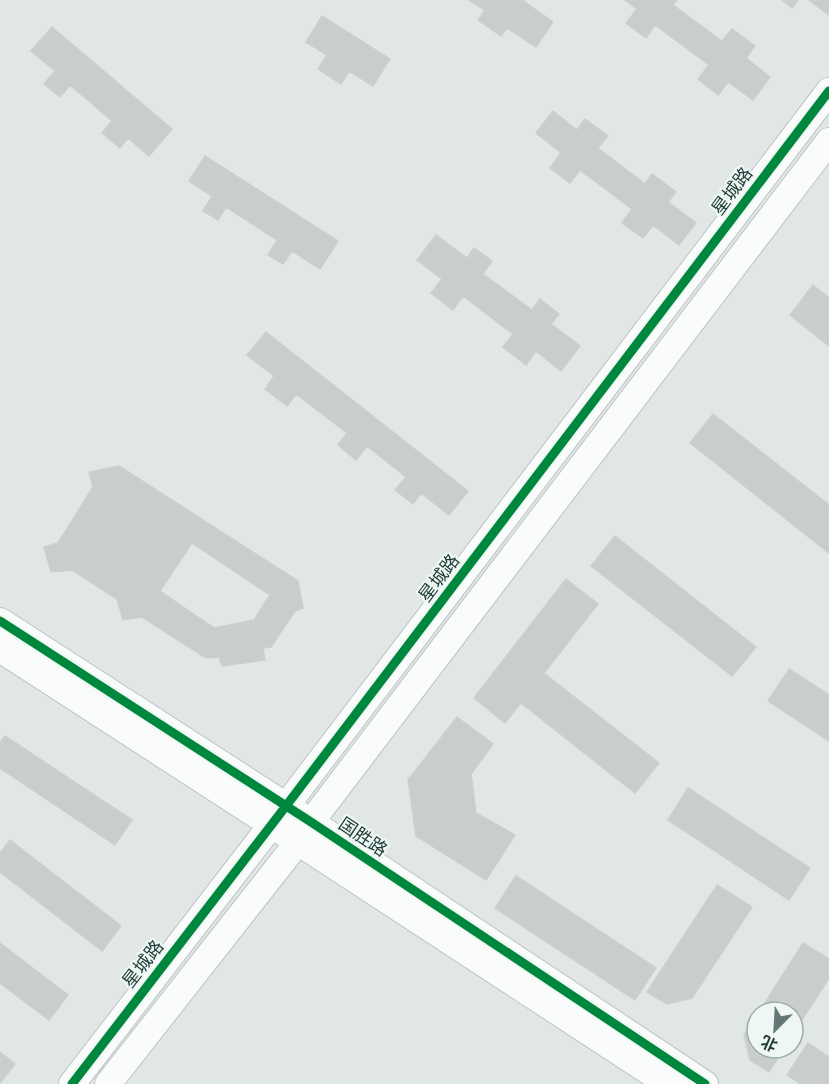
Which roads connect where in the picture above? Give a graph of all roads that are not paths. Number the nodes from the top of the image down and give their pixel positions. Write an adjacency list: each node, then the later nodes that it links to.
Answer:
1 (829, 91): 5 (street, 星城路)
2 (829, 141): 6 (street)
3 (0, 621): 5 (street, 国胜路)
4 (0, 650): 5 (street, 国胜路)
5 (279, 816): 6 (street, 国胜路); 7 (street, 星城路)
6 (304, 832): 8 (street); 9 (street, 国胜路); 10 (street, 国胜路)
7 (72, 1084)
8 (108, 1084)
9 (668, 1084)
10 (705, 1084)

